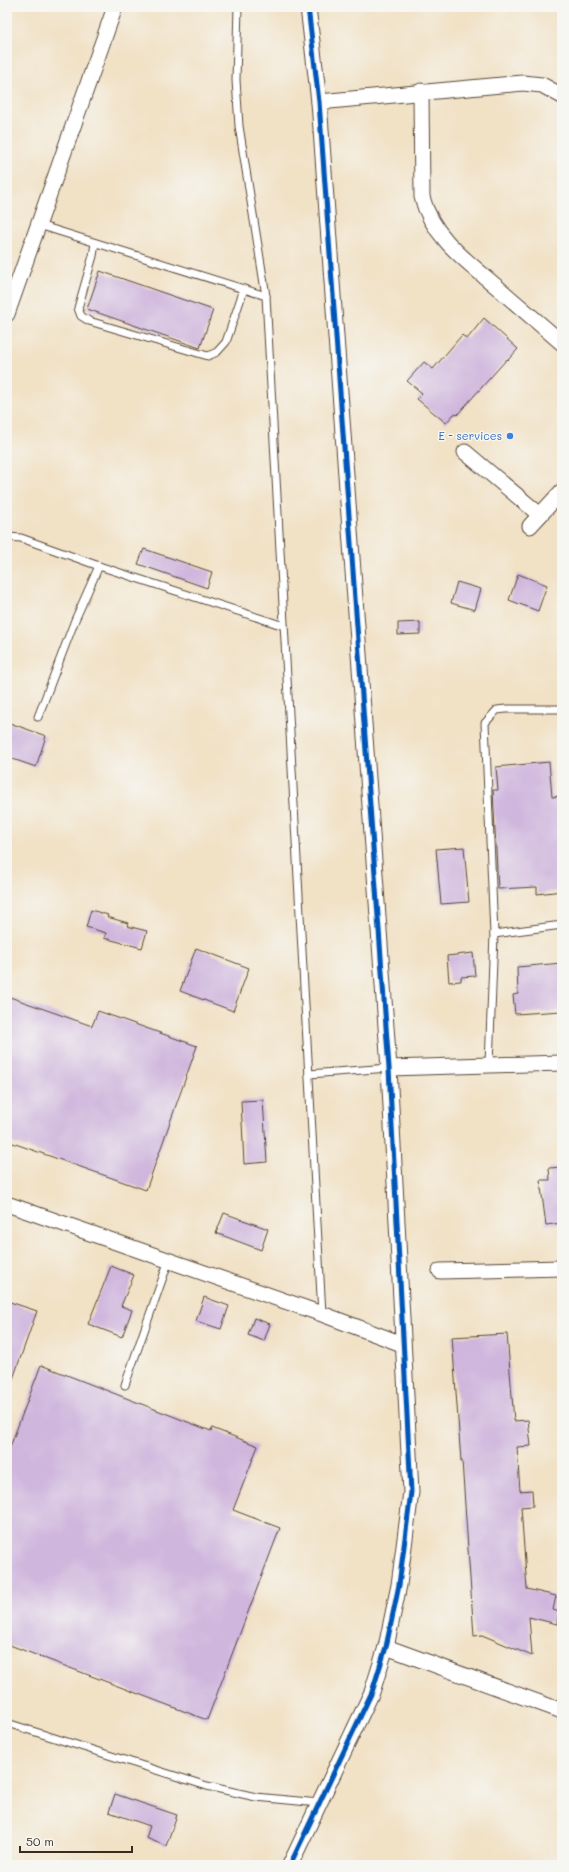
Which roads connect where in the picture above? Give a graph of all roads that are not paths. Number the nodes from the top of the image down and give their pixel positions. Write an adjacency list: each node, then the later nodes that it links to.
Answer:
1 (115, 7): 7 (street)
2 (238, 7): 10 (lane)
3 (308, 7): 6 (street)
4 (421, 92): 5 (street); 6 (street); 12 (street)
5 (562, 96)
6 (319, 102): 24 (street)
7 (39, 225): 8 (lane); 11 (street)
8 (95, 243): 9 (lane); 9 (lane)
9 (244, 289): 10 (lane)
10 (266, 296): 17 (lane)
11 (7, 314)
12 (562, 343)
13 (465, 452): 14 (street)
14 (562, 491)
15 (7, 537): 16 (lane)
16 (99, 566): 17 (lane); 19 (lane)
17 (284, 626): 25 (lane)
18 (562, 709): 21 (lane)
19 (38, 717)
20 (562, 925): 21 (lane)
21 (494, 934): 23 (lane)
22 (562, 1063): 23 (street)
23 (489, 1065): 24 (street)
24 (389, 1068): 25 (lane); 31 (street)
25 (309, 1074): 30 (lane)
26 (7, 1204): 27 (street)
27 (170, 1260): 30 (street); 32 (lane)
28 (562, 1268): 29 (street)
29 (440, 1271)
30 (322, 1314): 31 (street)
31 (402, 1344): 33 (street)
32 (124, 1385)
33 (386, 1647): 34 (street); 36 (street)
34 (562, 1711)
35 (7, 1723): 36 (lane)
36 (319, 1803): 37 (street)
37 (290, 1865)

